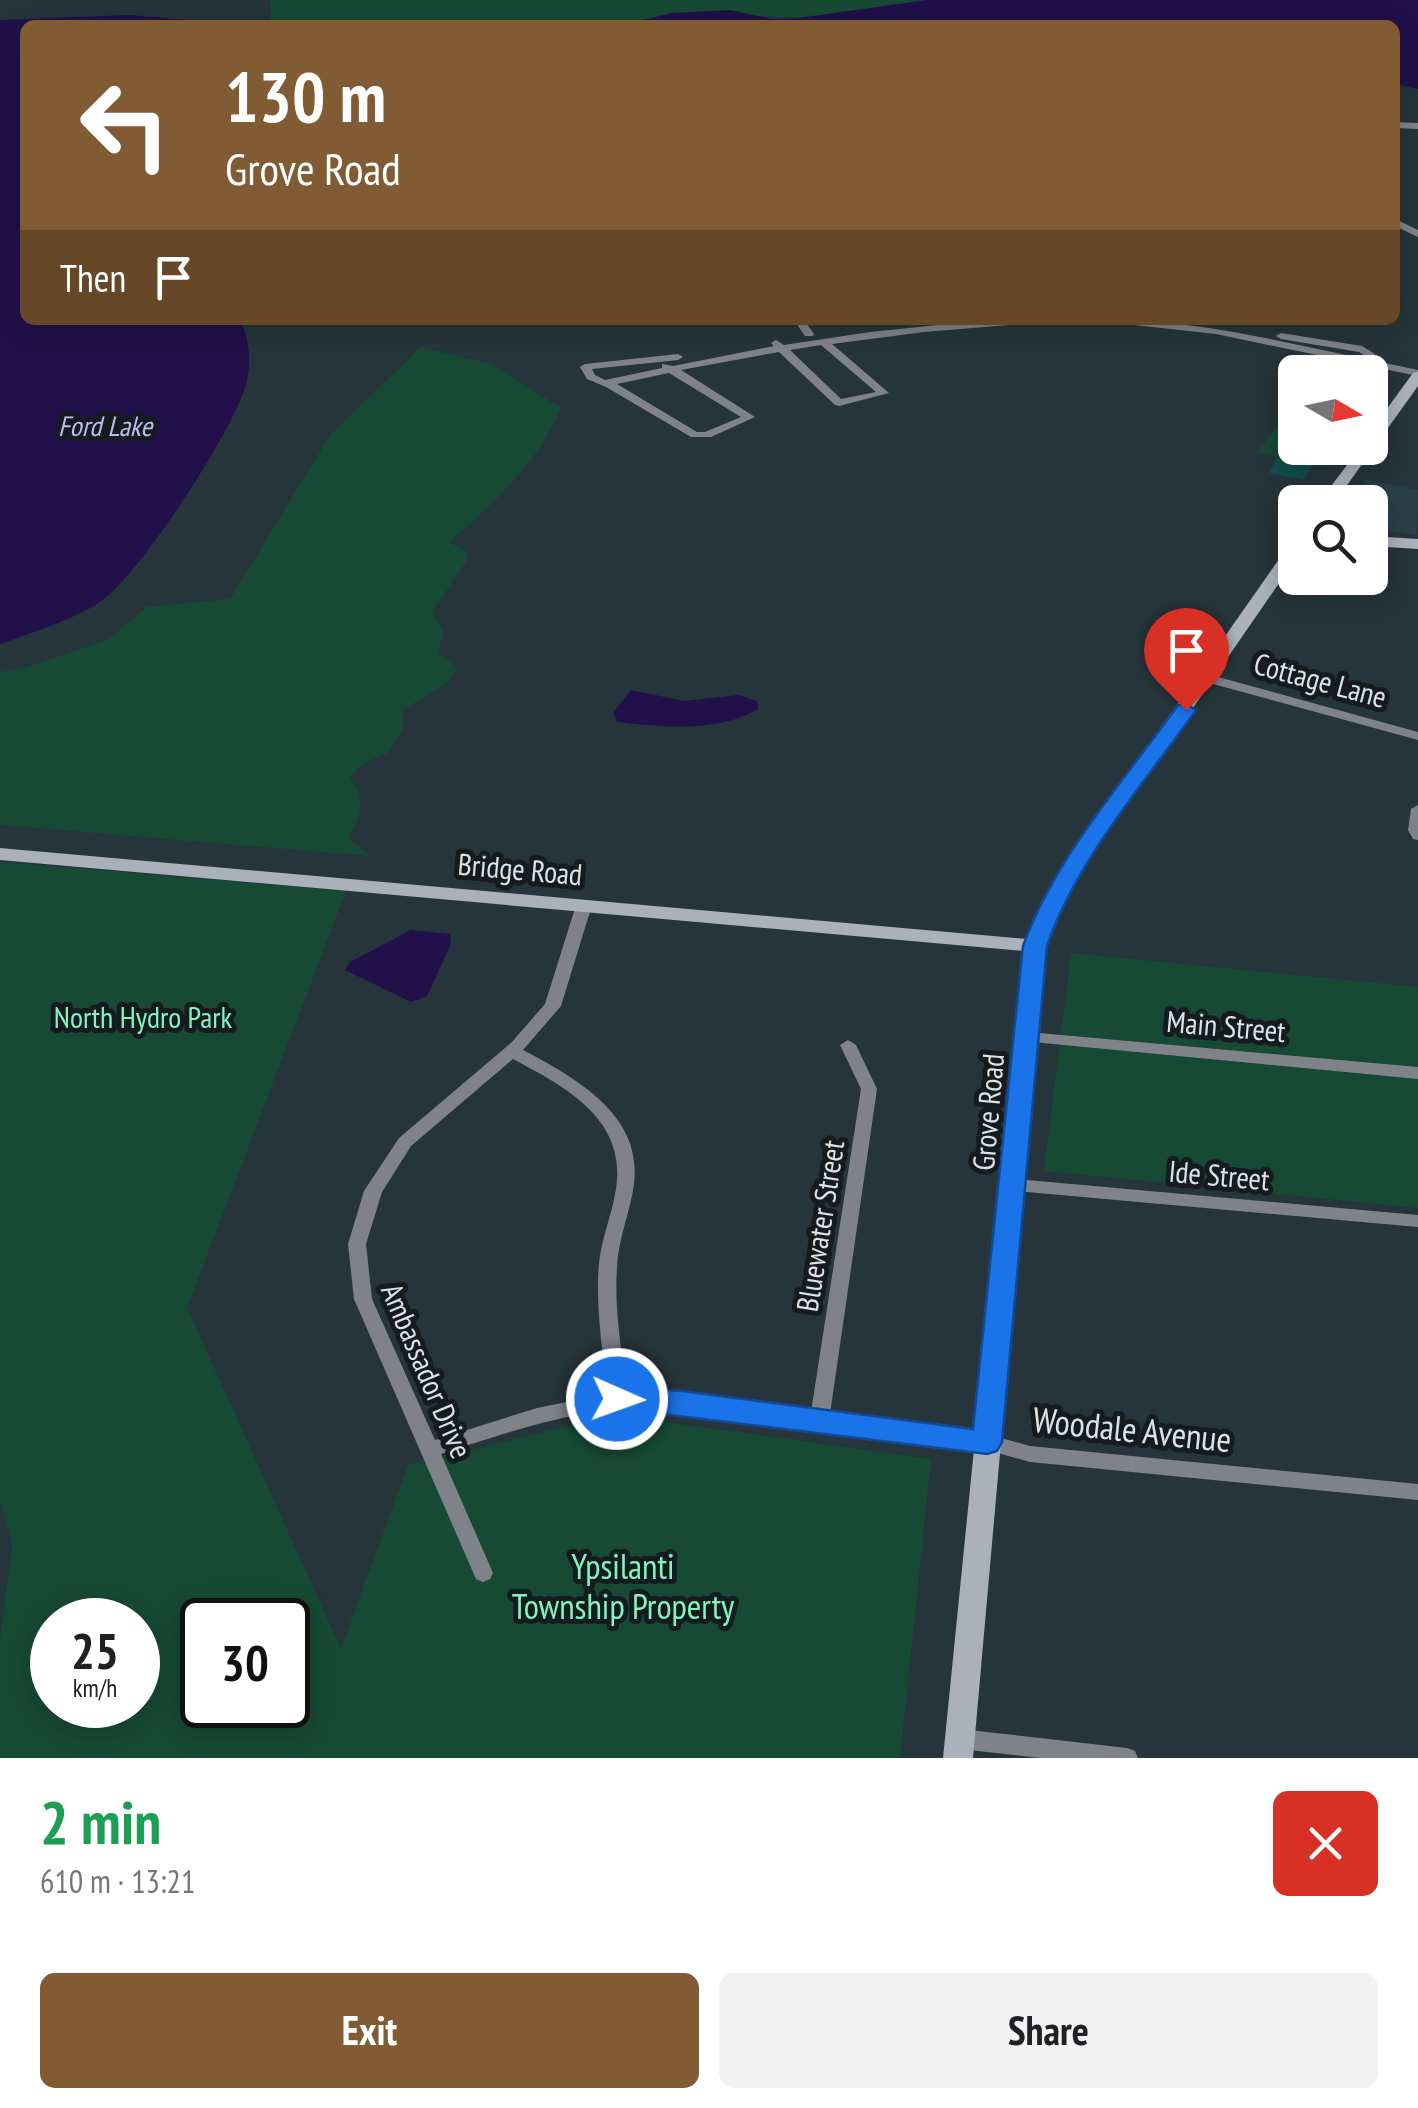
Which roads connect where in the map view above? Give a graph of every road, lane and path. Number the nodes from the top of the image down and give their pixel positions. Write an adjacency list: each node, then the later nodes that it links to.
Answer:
1 (803, 325): 7 (street)
2 (902, 325): 5 (street)
3 (1181, 325): 6 (street)
4 (1210, 325): 6 (street)
5 (858, 327): 7 (street); 9 (street)
6 (1218, 328): 8 (street); 11 (street)
7 (810, 334): 10 (street)
8 (1278, 336): 11 (street); 13 (street)
9 (822, 341): 10 (street); 10 (street)
10 (776, 344): 16 (street)
11 (1297, 344): 12 (street)
12 (1351, 355)
13 (1365, 355)
14 (1388, 361): 15 (street)
15 (1418, 364)
16 (664, 365): 19 (street); 19 (street); 19 (street)
17 (1388, 365): 18 (street)
18 (1418, 374): 20 (main road)
19 (606, 383)
20 (1388, 417)
21 (1388, 542): 22 (main road)
22 (1418, 544)
23 (1278, 573): 24 (main road, Grove Road)
24 (1208, 678): 25 (street, Cottage Lane); 30 (main road, Grove Road)
25 (1418, 736)
26 (1418, 809): 27 (street)
27 (1418, 836)
28 (0, 854): 29 (main road, Bridge Road)
29 (584, 905): 30 (main road, Bridge Road); 33 (street, Ambassador Drive)
30 (1035, 946): 31 (main road, Grove Road)
31 (1028, 1037): 34 (street, Main Street); 35 (main road, Grove Road)
32 (848, 1045): 38 (street, Bluewater Street)
33 (512, 1051): 37 (street); 40 (street, Ambassador Drive)
34 (1418, 1073)
35 (1014, 1185): 36 (street, Ide Street); 39 (main road, Grove Road)
36 (1418, 1221)
37 (617, 1399): 38 (street, Woodale Avenue); 40 (street, Woodale Avenue)
38 (819, 1420): 39 (street, Woodale Avenue)
39 (987, 1442): 41 (street, Woodale Avenue); 43 (main road, Grove Road)
40 (428, 1450): 42 (street, Ambassador Drive)
41 (1418, 1492)
42 (483, 1573)
43 (959, 1748): 44 (street)
44 (1126, 1758)

